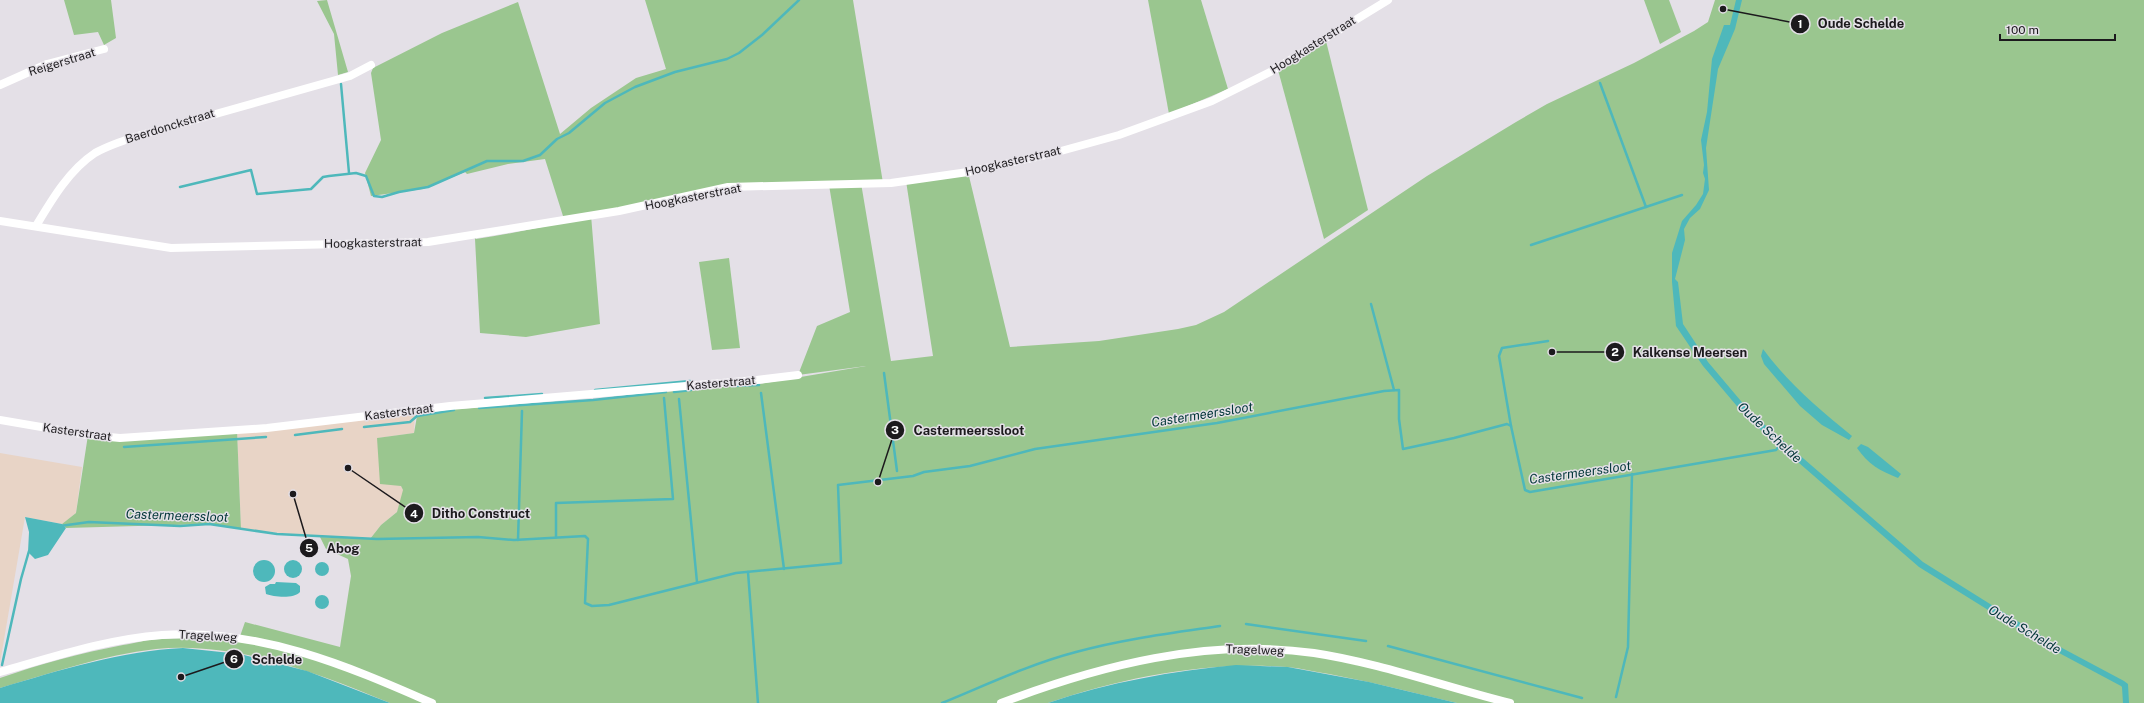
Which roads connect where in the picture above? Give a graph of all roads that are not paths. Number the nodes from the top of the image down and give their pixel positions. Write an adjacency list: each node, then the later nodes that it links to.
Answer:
1 (1388, 0): 6 (street, Hoogkasterstraat)
2 (104, 49): 4 (street, Reigerstraat)
3 (371, 65): 6 (street, Baerdonckstraat)
4 (0, 85)
5 (0, 221): 6 (street)
6 (36, 226)
7 (798, 375): 8 (street, Kasterstraat)
8 (0, 420)
9 (0, 672): 10 (street, Tragelweg)
10 (432, 703)
11 (1001, 703): 12 (street, Tragelweg)
12 (1510, 703)

